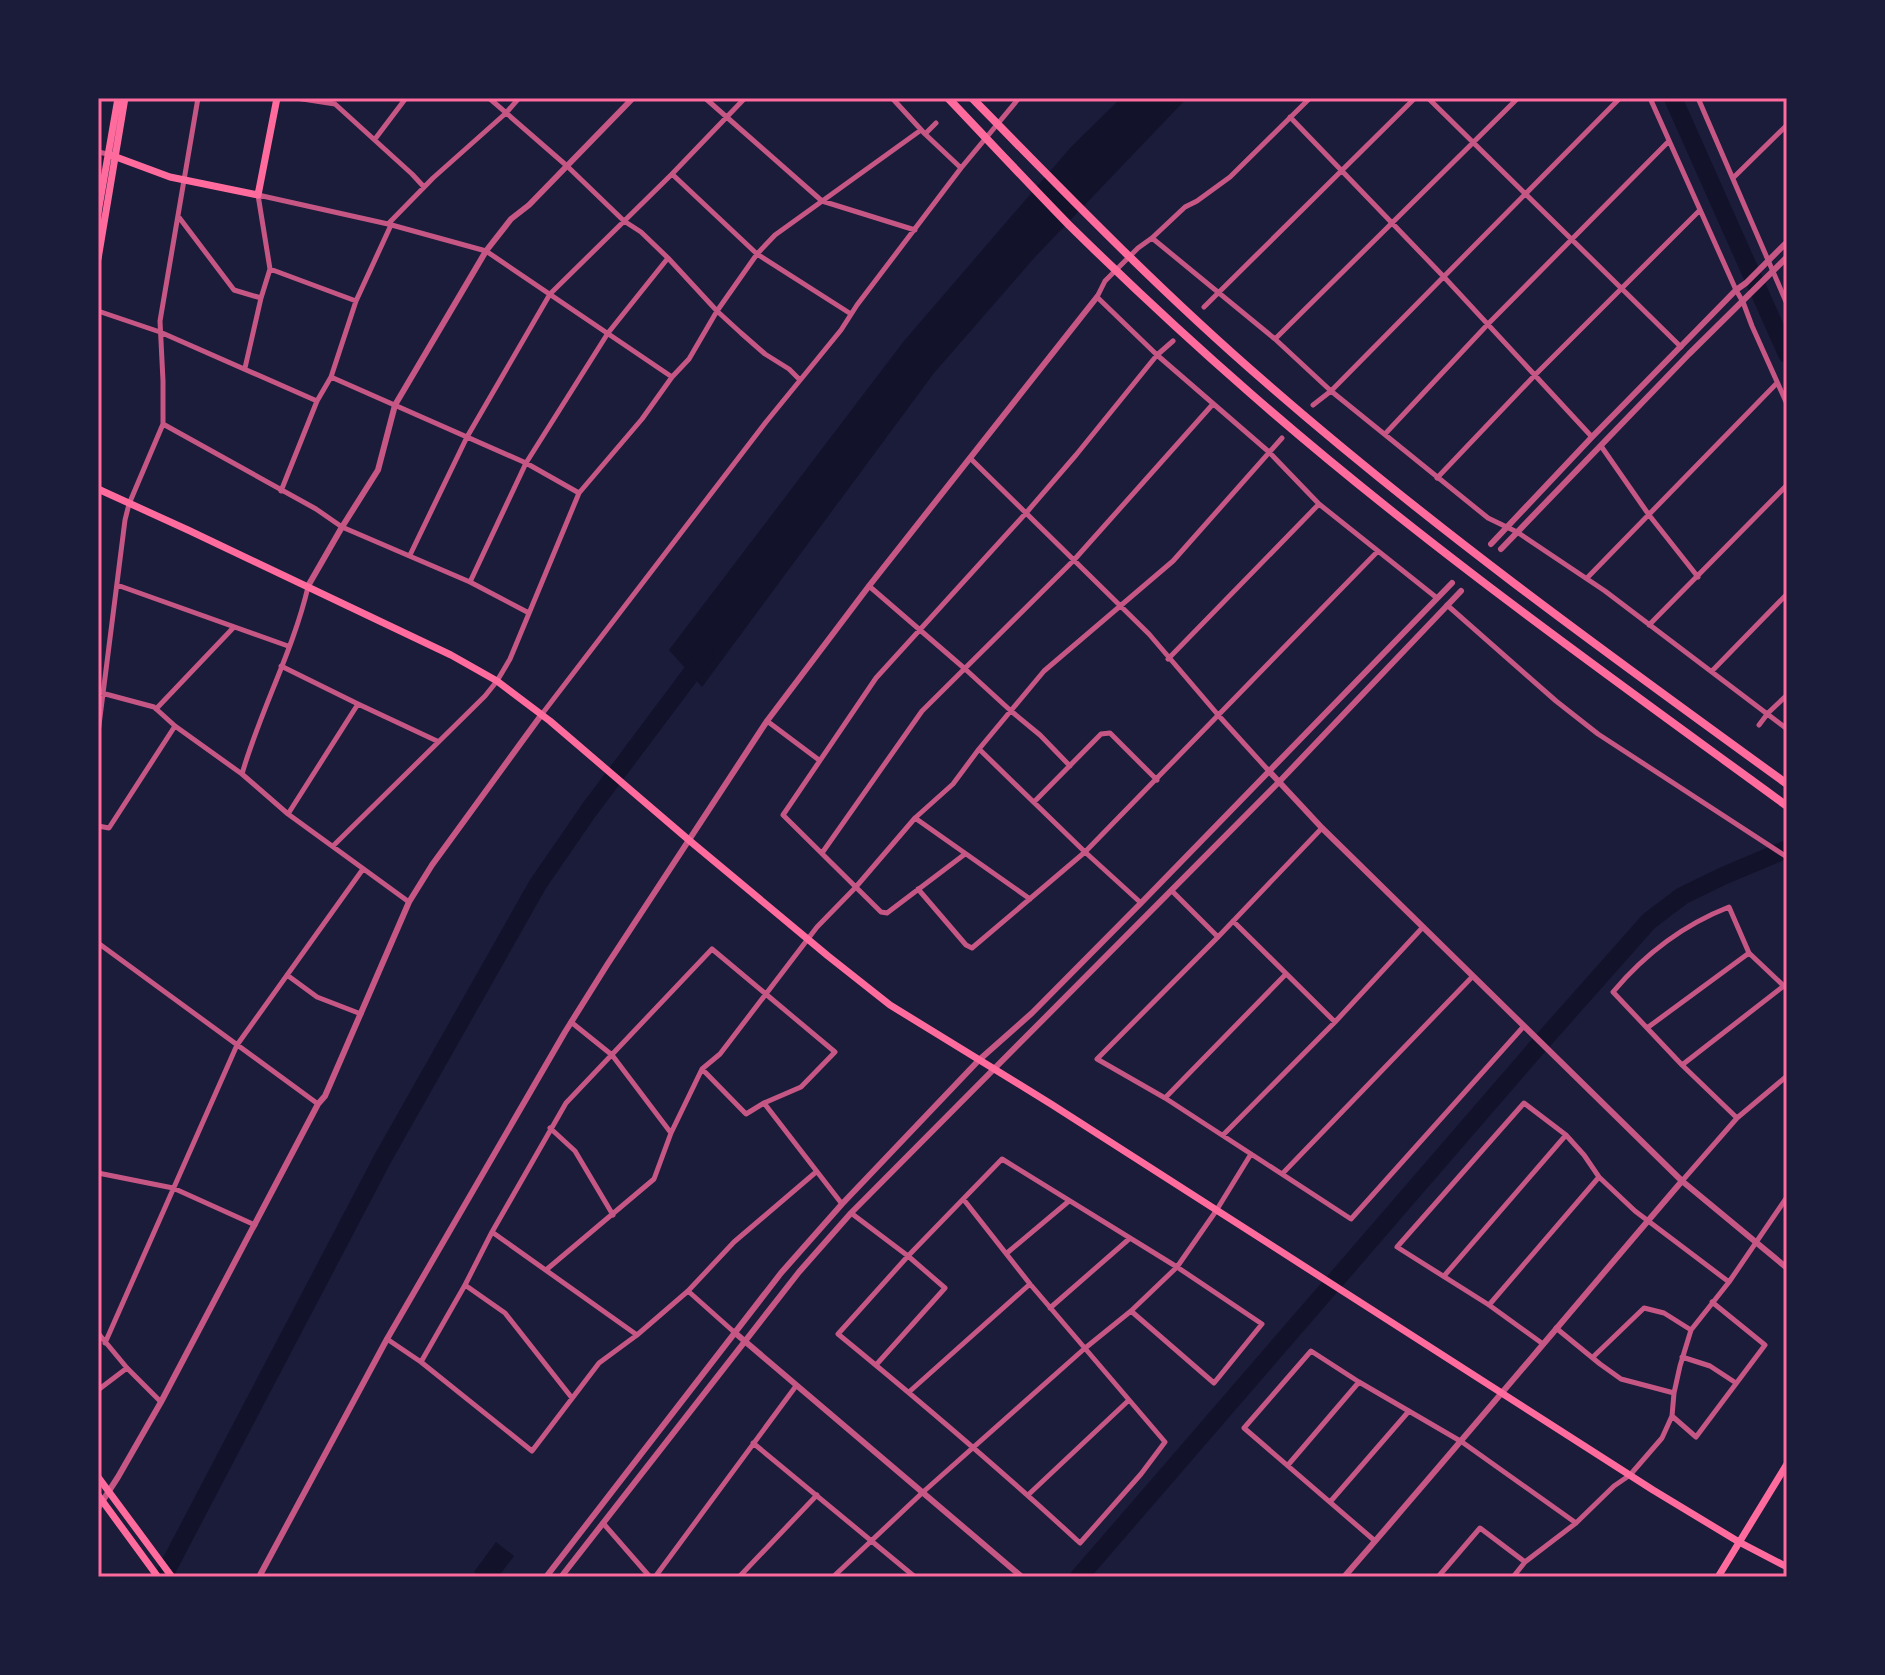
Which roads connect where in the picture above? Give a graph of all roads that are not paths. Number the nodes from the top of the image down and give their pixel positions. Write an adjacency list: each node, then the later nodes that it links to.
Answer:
1 (118, 98): 34 (main road)
2 (125, 98): 34 (main road)
3 (198, 98): 40 (street)
4 (277, 98): 43 (main road)
5 (296, 98): 23 (street)
6 (406, 98): 30 (street)
7 (489, 98): 24 (street)
8 (519, 98): 24 (street)
9 (633, 98): 35 (street)
10 (705, 98): 26 (street)
11 (745, 98): 26 (street)
12 (892, 98): 29 (street)
13 (948, 98): 169 (highway)
14 (972, 98): 165 (highway)
15 (1019, 98): 36 (street)
16 (1310, 98): 25 (street)
17 (1415, 98): 37 (street)
18 (1428, 98): 32 (street)
19 (1518, 98): 32 (street)
20 (1620, 98): 42 (street)
21 (1650, 98): 31 (street)
22 (1698, 98): 39 (street)
23 (337, 101): 30 (street)
24 (506, 113): 35 (street); 41 (street)
25 (1290, 117): 37 (street); 52 (street)
26 (726, 118): 38 (street); 44 (street)
27 (936, 123): 29 (street)
28 (1787, 125): 39 (street)
29 (923, 132): 36 (street); 44 (street)
30 (375, 139): 41 (street)
31 (1669, 141): 45 (street); 53 (street)
32 (1473, 143): 42 (street); 50 (street)
33 (98, 152): 34 (street)
34 (112, 155): 40 (main road); 46 (main road); 59 (main road)
35 (567, 166): 48 (street); 55 (street)
36 (961, 168): 51 (street)
37 (1342, 169): 50 (street); 66 (street)
38 (672, 174): 48 (street); 56 (street)
39 (1733, 178): 60 (street)
40 (184, 180): 43 (main road); 47 (street)
41 (424, 187): 49 (street)
42 (1525, 194): 53 (street); 63 (street)
43 (258, 195): 49 (street); 61 (street)
44 (822, 201): 51 (street); 56 (street)
45 (1700, 210): 64 (street); 65 (street)
46 (98, 213)
47 (178, 216): 69 (street); 78 (street)
48 (624, 221): 58 (street); 67 (street)
49 (389, 224): 55 (street); 70 (street)
50 (1392, 225): 63 (street); 80 (street)
51 (915, 230): 76 (street)
52 (1152, 238): 66 (street); 68 (street)
53 (1572, 240): 64 (street); 77 (street)
54 (1787, 242): 60 (street)
55 (486, 251): 67 (street); 94 (street)
56 (757, 254): 75 (street); 76 (street)
57 (1787, 257): 62 (street)
58 (668, 258): 75 (street); 79 (street)
59 (98, 259)
60 (1767, 262): 62 (street); 65 (street)
61 (270, 269): 69 (street); 70 (street)
62 (1773, 271): 71 (street); 72 (street)
63 (1444, 277): 77 (street); 90 (street)
64 (1621, 288): 82 (street); 85 (street)
65 (1736, 290): 71 (street); 82 (street)
66 (1219, 292): 73 (street); 80 (street)
67 (550, 294): 79 (street); 98 (street)
68 (1097, 297): 83 (street); 103 (street)
69 (261, 298): 84 (street)
70 (356, 301): 86 (street)
71 (1743, 302): 89 (street); 101 (street)
72 (1787, 304)
73 (1204, 307)
74 (98, 311): 78 (street)
75 (717, 311): 87 (street); 88 (street)
76 (851, 314): 88 (street)
77 (1488, 324): 85 (street); 97 (street)
78 (160, 332): 84 (street); 96 (street)
79 (608, 333): 87 (street); 104 (street)
80 (1275, 339): 90 (street)
81 (1173, 341): 83 (street)
82 (1681, 347): 99 (street)
83 (1157, 355): 92 (street); 112 (street)
84 (245, 368): 91 (street)
85 (1535, 375): 99 (street); 105 (street)
86 (331, 377): 91 (street); 94 (street)
87 (672, 377): 109 (street)
88 (799, 379): 150 (street)
89 (1777, 383): 93 (street); 113 (street)
90 (1331, 391): 95 (street); 97 (street)
91 (317, 401): 108 (street)
92 (1213, 404): 102 (street); 121 (street)
93 (1787, 404)
94 (395, 405): 98 (street); 114 (street)
95 (1313, 405)
96 (163, 424): 108 (street); 110 (street)
97 (1385, 434): 105 (street)
98 (467, 437): 104 (street); 120 (street)
99 (1592, 437): 115 (street)
100 (1282, 438): 102 (street)
101 (1601, 446): 113 (street); 116 (street)
102 (1269, 452): 111 (street); 133 (street)
103 (970, 458): 112 (street); 128 (street)
104 (526, 463): 109 (street); 124 (street)
105 (1437, 478): 115 (street)
106 (1787, 485): 122 (street)
107 (98, 489): 110 (main road)
108 (281, 491): 114 (street)
109 (579, 493): 134 (street)
110 (129, 504): 126 (street); 127 (main road)
111 (1319, 504): 119 (street); 139 (street)
112 (1026, 513): 121 (street); 137 (street)
113 (1649, 515): 122 (street); 123 (street)
114 (342, 527): 120 (street); 127 (street)
115 (1506, 527): 116 (street); 117 (street)
116 (1517, 532): 118 (street); 123 (street)
117 (1491, 544)
118 (1501, 549)
119 (1378, 551): 131 (street); 151 (street)
120 (410, 555): 124 (street)
121 (1074, 560): 133 (street); 141 (street)
122 (1698, 577): 135 (street)
123 (1587, 578): 135 (street)
124 (470, 582): 134 (street)
125 (1452, 583): 131 (street)
126 (117, 585): 136 (street); 144 (street)
127 (308, 586): 138 (street); 143 (main road)
128 (869, 586): 137 (street); 152 (street)
129 (1461, 591): 132 (street)
130 (1787, 594): 142 (street)
131 (1437, 598): 161 (street)
132 (1447, 605): 164 (street); 167 (street)
133 (1121, 607): 139 (street); 148 (street)
134 (529, 613): 143 (street)
135 (1649, 625): 142 (street)
136 (234, 627): 138 (street); 147 (street)
137 (921, 630): 141 (street); 159 (street)
138 (288, 646): 140 (street)
139 (1168, 659): 151 (street)
140 (281, 666): 146 (street); 162 (street)
141 (964, 668): 148 (street); 177 (street)
142 (1712, 671): 149 (street)
143 (497, 681): 150 (main road); 157 (street)
144 (101, 693): 147 (street); 156 (street)
145 (1787, 695): 149 (street)
146 (358, 704): 157 (street); 170 (street)
147 (156, 709): 154 (street)
148 (1011, 711): 158 (street); 160 (street)
149 (1768, 713): 153 (street); 155 (street)
150 (542, 714): 174 (main road); 185 (street)
151 (1219, 716): 161 (street); 163 (street)
152 (767, 721): 159 (street); 174 (street)
153 (1759, 725)
154 (175, 726): 162 (street); 172 (street)
155 (1787, 729)
156 (98, 733)
157 (437, 741): 175 (street)
158 (979, 749): 168 (street); 171 (street)
159 (819, 760): 177 (street)
160 (1070, 766): 163 (street); 168 (street)
161 (1268, 770): 164 (street); 186 (street)
162 (242, 774): 170 (street)
163 (1157, 780): 176 (street)
164 (1279, 782): 173 (street); 183 (street)
165 (1787, 784)
166 (1703, 792): 167 (street)
167 (1696, 798): 179 (street)
168 (1034, 802): 176 (street)
169 (1787, 806)
170 (288, 814): 175 (street)
171 (915, 818): 178 (street); 181 (street)
172 (98, 826)
173 (1322, 828): 187 (street); 188 (street)
174 (690, 841): 190 (main road); 199 (street)
175 (333, 846): 180 (street)
176 (1085, 852): 184 (street); 186 (street)
177 (822, 853): 181 (street)
178 (965, 854): 182 (street); 184 (street)
179 (1787, 857)
180 (363, 869): 185 (street); 194 (street)
181 (855, 888): 182 (street); 190 (street)
182 (918, 889): 184 (street)
183 (1172, 891): 189 (street); 208 (street)
184 (1030, 899)
185 (409, 902): 198 (street)
186 (1141, 903): 205 (street)
187 (1233, 921): 189 (street); 193 (street)
188 (1423, 927): 195 (street); 200 (street)
189 (1218, 937): 210 (street)
190 (809, 939): 197 (street); 205 (main road)
191 (98, 943): 203 (street)
192 (1749, 953): 196 (street); 202 (street); 202 (street)
193 (1286, 974): 200 (street); 210 (street)
194 (287, 975): 198 (street); 203 (street)
195 (1473, 976): 201 (street); 221 (street)
196 (1786, 986): 206 (street)
197 (765, 994): 204 (street); 207 (street); 211 (street)
198 (361, 1014): 212 (street)
199 (571, 1022): 204 (street); 256 (street)
200 (1335, 1022): 216 (street)
201 (1527, 1028): 221 (street); 223 (street)
202 (1647, 1028): 206 (street)
203 (237, 1045): 212 (street); 224 (street)
204 (612, 1055): 214 (street); 215 (street)
205 (979, 1060): 208 (main road); 228 (street)
206 (1682, 1065): 213 (street)
207 (702, 1069): 211 (street); 215 (street)
208 (995, 1069): 229 (main road); 230 (street)
209 (1787, 1076): 213 (street)
210 (1165, 1098): 216 (street)
211 (764, 1103): 219 (street)
212 (318, 1104): 233 (street)
213 (1737, 1118): 223 (street)
214 (550, 1128): 231 (street); 234 (street)
215 (671, 1133): 231 (street)
216 (1223, 1135): 218 (street)
217 (1566, 1135): 222 (street); 242 (street); 242 (street)
218 (1251, 1154): 221 (street); 229 (street)
219 (816, 1172): 228 (street); 246 (street)
220 (98, 1173): 224 (street)
221 (1283, 1173)
222 (1599, 1177): 232 (street); 248 (street)
223 (1682, 1181): 232 (street); 236 (street)
224 (173, 1188): 233 (street); 258 (street)
225 (1787, 1197): 236 (street)
226 (964, 1200): 227 (street); 237 (street); 238 (street)
227 (1069, 1201): 235 (street); 237 (street)
228 (842, 1204): 253 (street)
229 (1216, 1211): 239 (street); 271 (main road)
230 (851, 1213): 238 (street); 257 (street)
231 (613, 1215): 241 (street)
232 (1649, 1220): 243 (street); 251 (street)
233 (255, 1225): 275 (street)
234 (492, 1232): 241 (street); 245 (street)
235 (1129, 1239): 239 (street); 249 (street)
236 (1756, 1242): 240 (street); 243 (street)
237 (1007, 1253): 244 (street)
238 (908, 1256): 264 (street); 264 (street)
239 (1177, 1267): 250 (street); 250 (street)
240 (1787, 1268)
241 (546, 1270): 255 (street)
242 (1444, 1276): 248 (street)
243 (1729, 1282): 247 (street)
244 (1030, 1284): 249 (street); 270 (street)
245 (465, 1285): 263 (street); 273 (street)
246 (688, 1291): 253 (street); 255 (street)
247 (1712, 1302): 252 (street); 267 (street)
248 (1489, 1305): 259 (street)
249 (1050, 1308): 260 (street)
250 (1131, 1311): 260 (street)
251 (1556, 1328): 259 (street); 261 (street)
252 (1691, 1330): 261 (street); 262 (street)
253 (734, 1332): 257 (street); 302 (street)
254 (98, 1333): 258 (street)
255 (637, 1335): 273 (street)
256 (387, 1339): 263 (street); 301 (street)
257 (746, 1342): 268 (street); 292 (street)
258 (105, 1343): 265 (street)
259 (1543, 1344): 271 (street)
260 (1084, 1349): 274 (street); 280 (street)
261 (1593, 1357): 272 (street)
262 (1682, 1357): 267 (street); 272 (street)
263 (421, 1362): 273 (street)
264 (876, 1365): 270 (street)
265 (127, 1368): 269 (street); 275 (street)
266 (1359, 1382): 276 (street); 282 (street); 282 (street)
267 (1736, 1383): 277 (street)
268 (796, 1386): 279 (street); 287 (street)
269 (98, 1390)
270 (909, 1392): 280 (street)
271 (1503, 1393): 278 (street); 283 (main road)
272 (1674, 1393): 277 (street)
273 (572, 1398)
274 (1129, 1400): 289 (street); 289 (street)
275 (161, 1402): 286 (street)
276 (1409, 1411): 278 (street); 291 (street)
277 (1672, 1416): 283 (street)
278 (1462, 1442): 293 (street); 295 (street)
279 (753, 1443): 288 (street); 304 (street)
280 (974, 1448): 287 (street); 289 (street)
281 (1787, 1464): 284 (main road)
282 (1288, 1465): 291 (street)
283 (1630, 1475): 293 (street); 296 (main road)
284 (1784, 1475): 296 (main road)
285 (98, 1477): 286 (main road)
286 (108, 1491): 290 (street); 300 (main road)
287 (922, 1493): 294 (street); 308 (street)
288 (817, 1495): 294 (street); 305 (street)
289 (1028, 1495)
290 (99, 1501): 299 (main road)
291 (1330, 1502): 295 (street)
292 (603, 1523): 303 (street); 304 (street)
293 (1576, 1523): 297 (street)
294 (871, 1540): 306 (street); 307 (street)
295 (1375, 1541): 309 (street)
296 (1739, 1542): 298 (main road); 312 (main road)
297 (1525, 1562): 310 (street); 311 (street)
298 (1787, 1567)
299 (158, 1577)
300 (172, 1577)
301 (259, 1577)
302 (546, 1577)
303 (561, 1577)
304 (652, 1577)
305 (739, 1577)
306 (833, 1577)
307 (915, 1577)
308 (1022, 1577)
309 (1344, 1577)
310 (1438, 1577)
311 (1513, 1577)
312 (1718, 1577)

